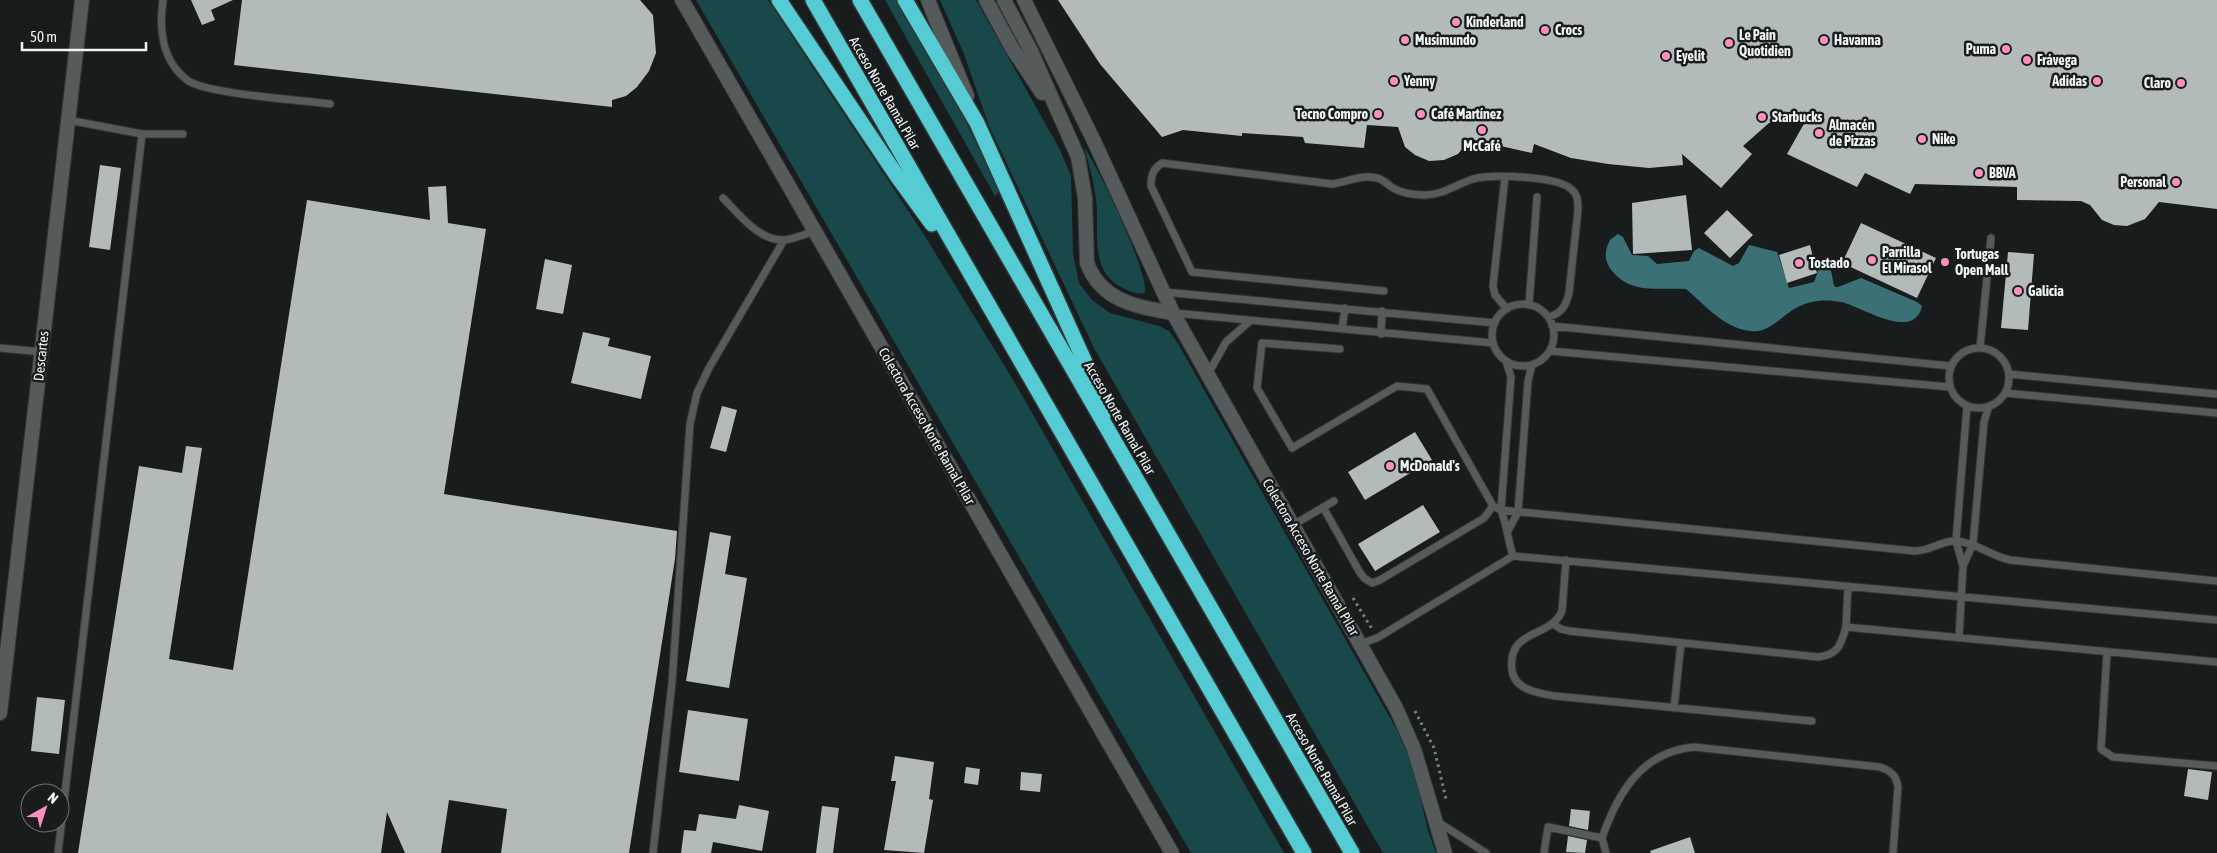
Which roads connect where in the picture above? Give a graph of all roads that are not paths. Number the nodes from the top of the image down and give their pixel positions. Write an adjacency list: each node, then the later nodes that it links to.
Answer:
1 (82, 0): 13 (street, Descartes)
2 (163, 0): 12 (lane)
3 (682, 0): 21 (street, Colectora Acceso Norte Ramal Pilar)
4 (779, 0): 24 (highway)
5 (813, 0): 24 (highway, Acceso Norte Ramal Pilar)
6 (860, 0): 55 (highway, Acceso Norte Ramal Pilar)
7 (905, 0): 14 (highway)
8 (928, 0): 14 (street)
9 (986, 0): 15 (street)
10 (1004, 0): 15 (street)
11 (1024, 0): 26 (street, Colectora Acceso Norte Ramal Pilar)
12 (330, 104)
13 (67, 120): 16 (lane); 43 (street, Descartes)
14 (977, 122): 55 (highway)
15 (1063, 124): 31 (street)
16 (142, 134): 17 (lane); 85 (lane)
17 (184, 134)
18 (1504, 177): 25 (lane); 29 (lane); 32 (lane)
19 (1537, 197): 27 (lane)
20 (723, 198): 23 (lane)
21 (815, 231): 23 (lane); 87 (street, Colectora Acceso Norte Ramal Pilar)
22 (1992, 238): 40 (lane)
23 (784, 240): 86 (lane)
24 (974, 280): 88 (highway, Acceso Norte Ramal Pilar)
25 (1384, 291)
26 (1163, 292): 28 (lane); 31 (street, Colectora Acceso Norte Ramal Pilar)
27 (1529, 305): 29 (lane); 32 (lane)
28 (1344, 308): 30 (lane); 36 (lane)
29 (1507, 309): 34 (lane)
30 (1382, 311): 34 (lane); 37 (lane)
31 (1173, 313): 33 (lane); 47 (street, Colectora Acceso Norte Ramal Pilar)
32 (1548, 317): 35 (lane)
33 (1250, 320): 36 (lane); 47 (lane)
34 (1495, 323): 38 (lane)
35 (1552, 326): 42 (lane); 46 (lane)
36 (1342, 329): 37 (lane)
37 (1381, 334): 38 (lane)
38 (1493, 343): 44 (lane)
39 (0, 348): 43 (lane)
40 (1980, 348): 46 (lane); 48 (lane)
41 (1340, 349): 57 (lane)
42 (1550, 351): 45 (lane); 49 (lane)
43 (42, 352): 80 (street, Descartes)
44 (1506, 361): 45 (lane); 59 (lane)
45 (1532, 365): 60 (lane)
46 (1951, 366): 49 (lane)
47 (1208, 374): 61 (street, Colectora Acceso Norte Ramal Pilar)
48 (2009, 374): 50 (lane); 51 (lane)
49 (1950, 387): 52 (lane)
50 (2005, 393): 53 (lane); 54 (lane)
51 (2217, 394)
52 (1967, 406): 53 (lane); 63 (lane)
53 (1989, 406): 64 (lane)
54 (2217, 413)
55 (1141, 488): 89 (highway, Acceso Norte Ramal Pilar)
56 (1334, 501): 58 (lane)
57 (1493, 506): 58 (lane); 59 (lane)
58 (1323, 507): 61 (lane)
59 (1500, 510): 60 (lane); 62 (lane)
60 (1518, 512): 62 (lane); 63 (lane)
61 (1293, 525): 76 (street, Colectora Acceso Norte Ramal Pilar)
62 (1509, 529): 65 (lane)
63 (1956, 541): 64 (lane); 67 (lane)
64 (1973, 544): 67 (lane); 68 (lane)
65 (1513, 556): 66 (lane); 76 (lane)
66 (1566, 560): 69 (lane); 72 (lane)
67 (1963, 566): 70 (lane)
68 (2217, 581)
69 (1848, 586): 70 (lane); 73 (lane)
70 (1961, 596): 71 (lane); 74 (lane)
71 (2217, 620)
72 (1553, 624): 75 (lane); 79 (lane)
73 (1846, 627): 74 (lane); 75 (lane)
74 (1959, 638): 77 (lane)
75 (1681, 642): 79 (lane)
76 (1360, 644): 83 (street, Colectora Acceso Norte Ramal Pilar)
77 (2106, 652): 78 (lane); 82 (lane)
78 (2217, 662)
79 (1674, 708): 81 (lane)
80 (0, 713)
81 (1812, 722)
82 (2217, 766)
83 (1434, 819): 90 (street, Colectora Acceso Norte Ramal Pilar); 91 (lane)
84 (1602, 838): 92 (lane); 93 (lane); 94 (lane)
85 (58, 853)
86 (653, 853)
87 (1172, 853)
88 (1304, 853)
89 (1352, 853)
90 (1445, 853)
91 (1486, 853)
92 (1544, 853)
93 (1606, 853)
94 (1893, 853)

